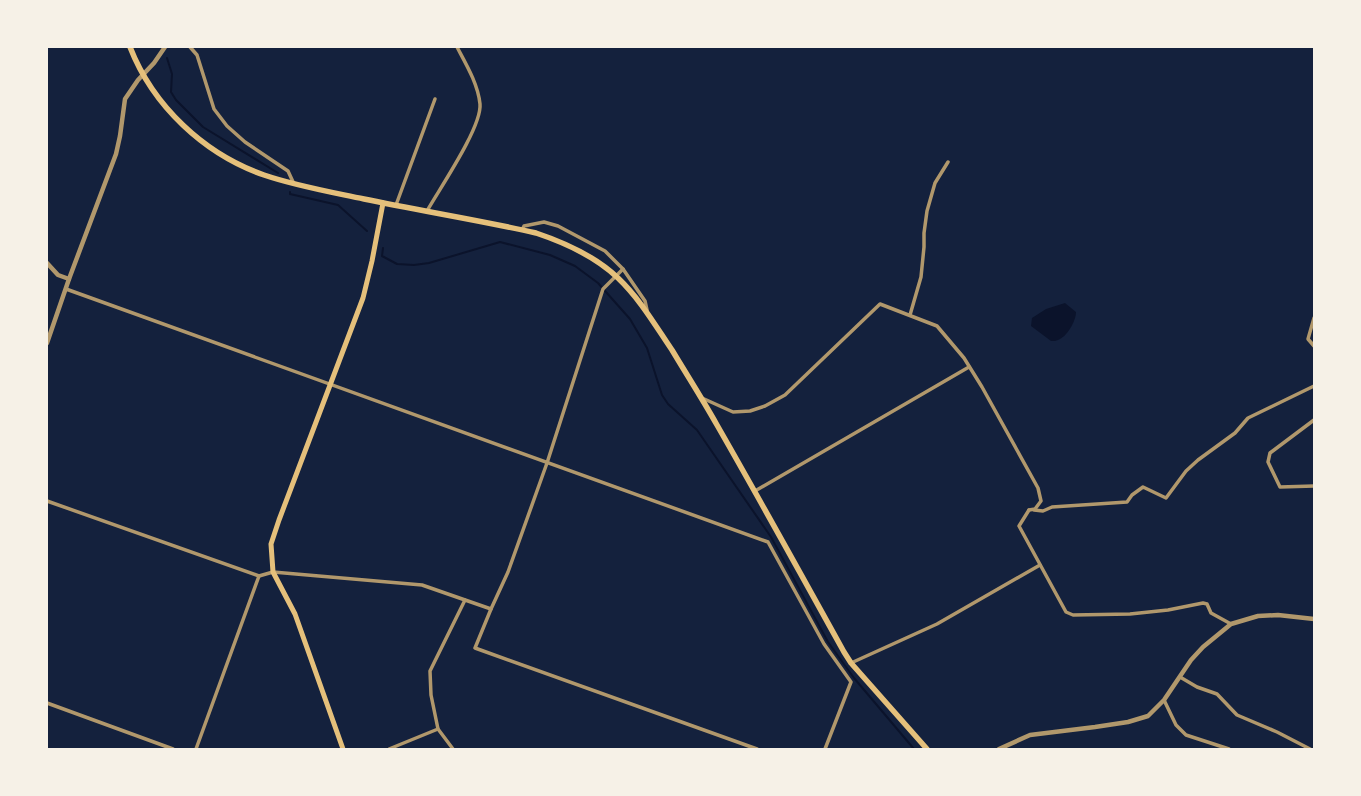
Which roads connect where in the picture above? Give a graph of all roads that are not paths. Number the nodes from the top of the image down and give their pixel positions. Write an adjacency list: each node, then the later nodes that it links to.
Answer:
1 (130, 47): 5 (main road)
2 (165, 47): 5 (street)
3 (190, 47): 8 (street)
4 (457, 47): 11 (street)
5 (143, 75): 8 (main road); 16 (street)
6 (435, 99): 10 (street)
7 (948, 162): 19 (street)
8 (295, 184): 9 (main road)
9 (383, 202): 10 (main road); 24 (main road)
10 (396, 205): 11 (main road)
11 (427, 211): 12 (main road)
12 (522, 230): 14 (street); 15 (main road)
13 (47, 263): 16 (street)
14 (623, 269): 15 (street); 18 (street)
15 (616, 276): 18 (main road); 28 (street)
16 (69, 279): 17 (street)
17 (66, 289): 21 (street); 24 (street)
18 (646, 311): 26 (main road)
19 (910, 315): 23 (street); 26 (street)
20 (1314, 318): 22 (street)
21 (47, 343)
22 (1314, 346)
23 (969, 367): 30 (street); 32 (street)
24 (330, 385): 28 (street); 34 (main road)
25 (1314, 386): 32 (street)
26 (702, 398): 30 (main road)
27 (1314, 420): 29 (street)
28 (547, 463): 37 (street); 51 (street)
29 (1314, 486)
30 (755, 491): 40 (main road)
31 (47, 501): 35 (street)
32 (1029, 510): 33 (street)
33 (1040, 565): 39 (street); 40 (street)
34 (274, 572): 35 (street); 36 (street); 47 (main road)
35 (259, 576): 46 (street)
36 (465, 600): 37 (street); 44 (street)
37 (491, 609): 50 (street)
38 (1314, 618): 39 (street)
39 (1231, 624): 41 (street)
40 (851, 663): 52 (main road)
41 (1180, 677): 42 (street); 55 (street)
42 (1164, 700): 53 (street); 54 (street)
43 (47, 703): 45 (street)
44 (438, 729): 48 (street); 49 (street)
45 (173, 749)
46 (196, 749)
47 (343, 749)
48 (389, 749)
49 (453, 749)
50 (757, 749)
51 (825, 749)
52 (927, 749)
53 (999, 749)
54 (1229, 749)
55 (1310, 749)

